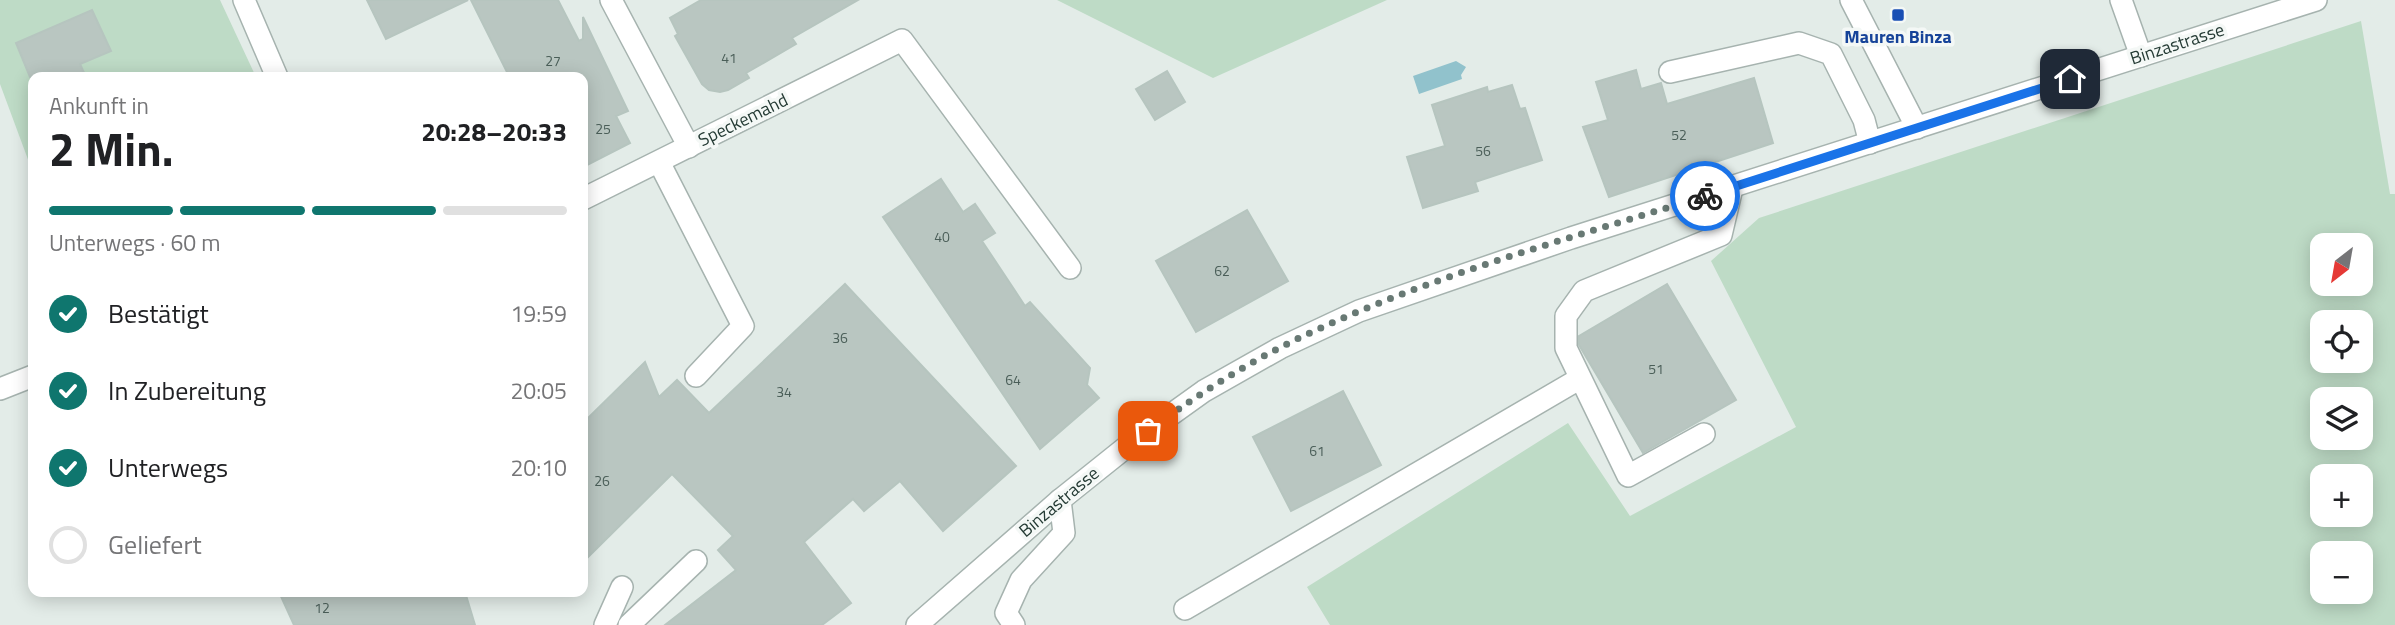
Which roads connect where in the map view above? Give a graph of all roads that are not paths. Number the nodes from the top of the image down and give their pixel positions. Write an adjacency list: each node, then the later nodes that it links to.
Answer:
1 (244, 0): 7 (street)
2 (611, 0): 11 (street)
3 (1852, 0): 9 (street)
4 (2121, 0): 6 (street)
5 (2316, 0): 6 (street, Binzastrasse)
6 (2141, 56): 9 (street, Binzastrasse)
7 (275, 72)
8 (1670, 72): 10 (street)
9 (1917, 128): 10 (street, Binzastrasse)
10 (1870, 143): 13 (street, Binzastrasse)
11 (689, 147): 12 (street, Speckemahd); 15 (street, Speckemahd)
12 (659, 162): 14 (street, Speckemahd); 16 (street)
13 (1732, 188): 18 (street); 21 (street, Binzastrasse)
14 (588, 197)
15 (1070, 268)
16 (696, 376)
17 (28, 378): 19 (street)
18 (1579, 379): 20 (street); 24 (street)
19 (0, 388)
20 (1704, 434)
21 (1060, 500): 27 (street, Binzastrasse); 28 (street)
22 (696, 561): 26 (street)
23 (622, 587): 25 (street)
24 (1185, 609)
25 (605, 625)
26 (629, 625)
27 (917, 625)
28 (1014, 625)

